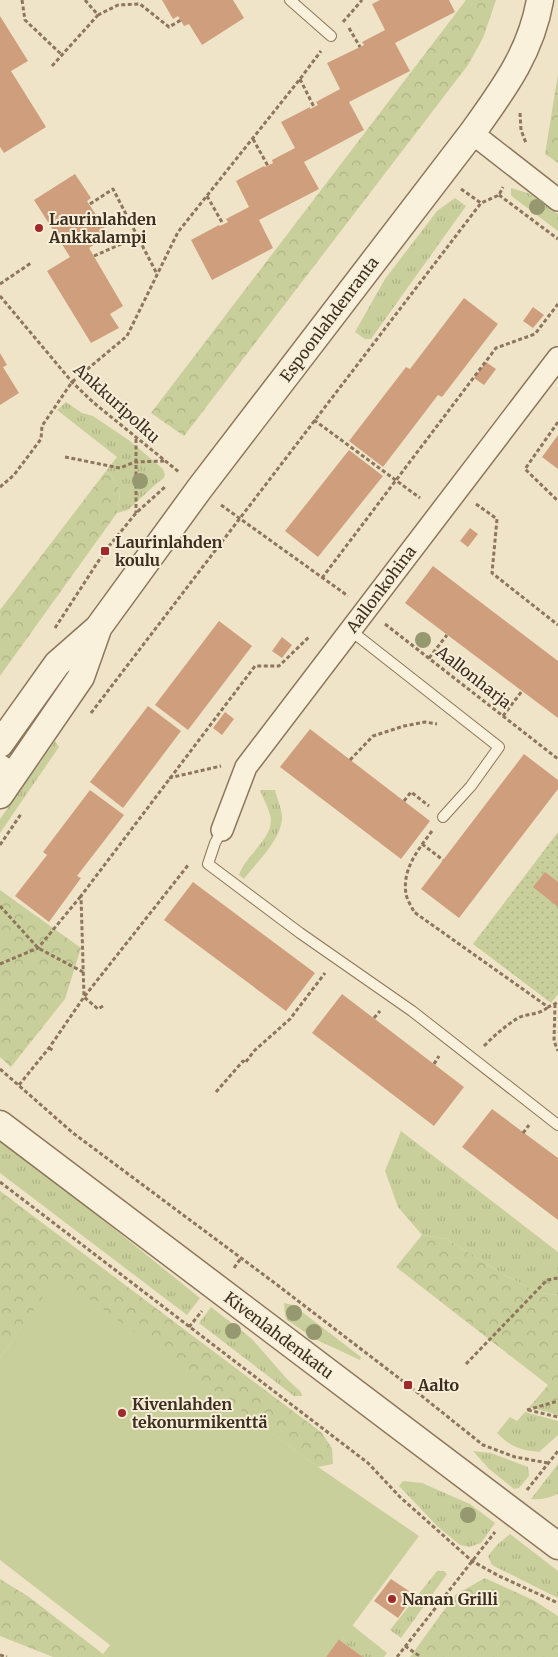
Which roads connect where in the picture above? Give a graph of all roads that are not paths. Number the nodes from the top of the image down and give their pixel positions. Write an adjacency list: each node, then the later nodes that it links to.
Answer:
1 (290, 0): 3 (lane)
2 (540, 0): 4 (street, Espoonlahdenranta)
3 (332, 36)
4 (472, 133): 5 (street); 7 (street, Espoonlahdenranta)
5 (558, 200)
6 (558, 358): 8 (street, Aallonkohina)
7 (98, 628): 9 (street, Espoonlahdenranta); 10 (street, Espoonlahdenranta)
8 (350, 630): 11 (lane); 12 (street, Aallonkohina)
9 (0, 744)
10 (5, 778)
11 (444, 817)
12 (218, 837): 14 (lane)
13 (0, 1124): 15 (street, Kivenlahdenkatu)
14 (558, 1125)
15 (555, 1539)

